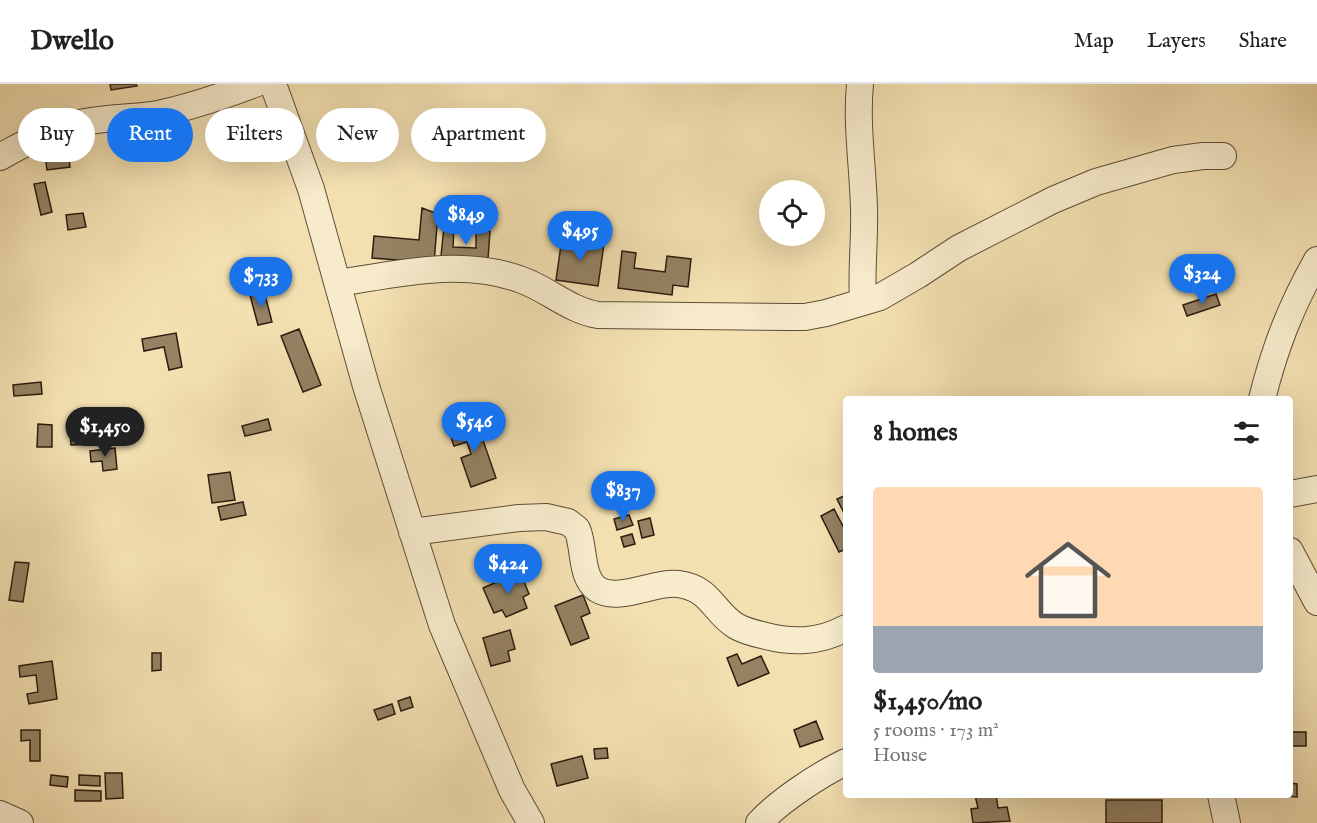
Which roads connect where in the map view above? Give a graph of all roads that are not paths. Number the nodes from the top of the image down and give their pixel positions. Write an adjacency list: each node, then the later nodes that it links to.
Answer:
1 (255, 84): 5 (street)
2 (273, 84): 7 (street)
3 (860, 84): 8 (street)
4 (1223, 156): 8 (street)
5 (0, 157)
6 (1317, 260): 9 (street)
7 (338, 283): 8 (street); 12 (street)
8 (863, 301)
9 (1263, 396)
10 (1317, 489): 11 (street)
11 (1293, 493)
12 (412, 532): 15 (street); 20 (street)
13 (1293, 556): 14 (street)
14 (1317, 602)
15 (843, 629)
16 (843, 764): 21 (street)
17 (1222, 798): 22 (street)
18 (0, 814): 19 (street)
19 (20, 823)
20 (531, 823)
21 (759, 823)
22 (1227, 823)

